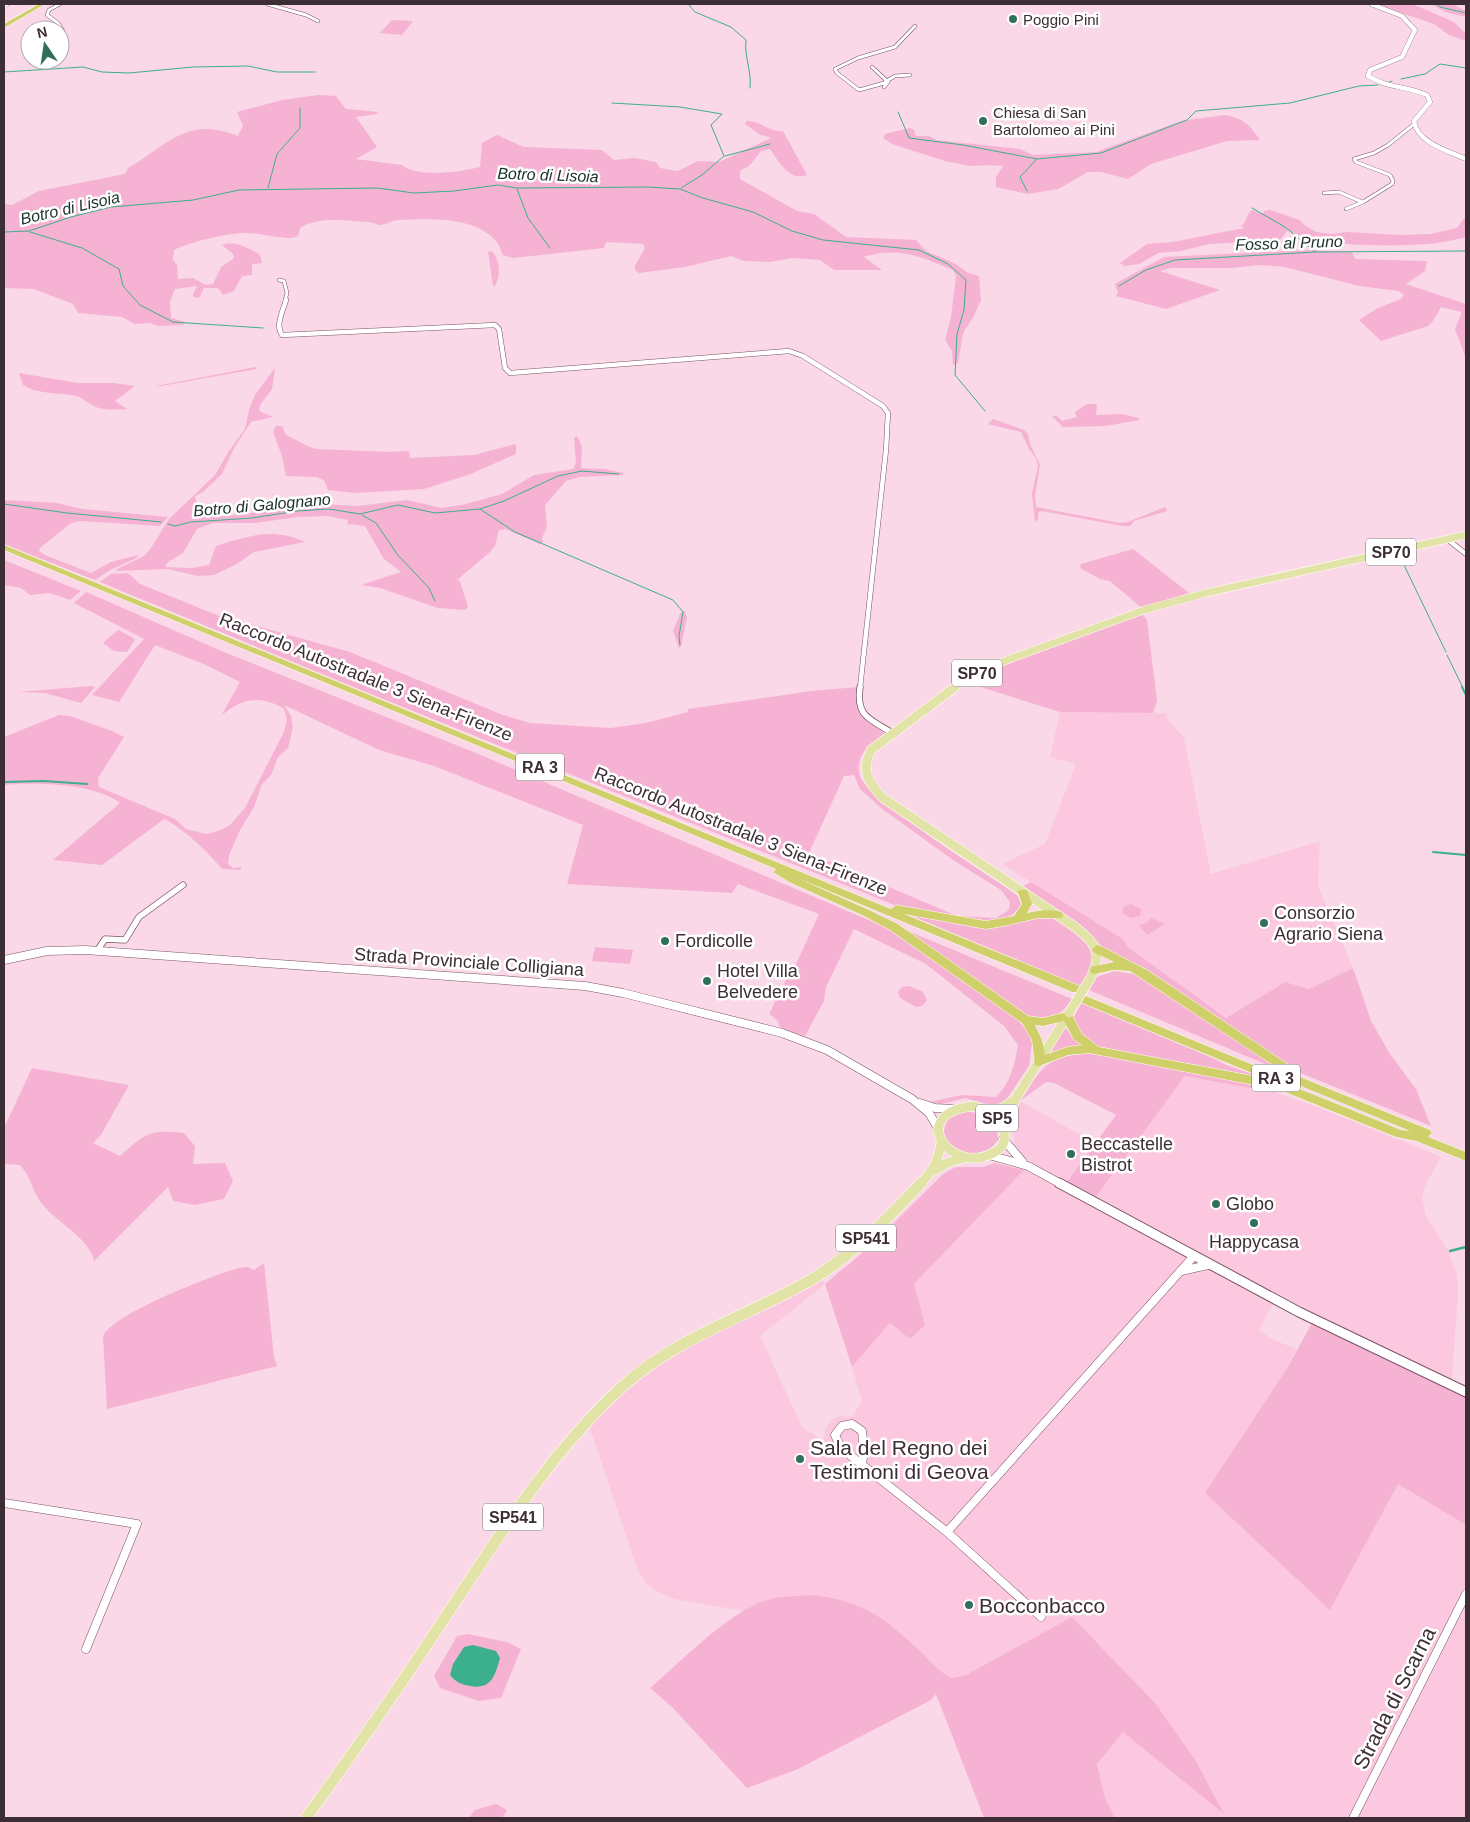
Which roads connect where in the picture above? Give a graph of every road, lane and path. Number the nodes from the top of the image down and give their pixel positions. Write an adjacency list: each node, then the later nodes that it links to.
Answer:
1 (35, 4): 8 (highway)
2 (41, 4): 8 (highway)
3 (60, 4): 6 (street)
4 (267, 4): 7 (street)
5 (1371, 4): 14 (main road)
6 (54, 20)
7 (318, 21)
8 (4, 22)
9 (916, 26): 12 (street)
10 (872, 67): 12 (street)
11 (910, 75): 12 (street)
12 (886, 81): 13 (street)
13 (884, 87)
14 (1413, 125): 15 (main road); 17 (street)
15 (1466, 159)
16 (1324, 193): 17 (street)
17 (1362, 202): 18 (street)
18 (1346, 209)
19 (279, 280): 25 (street)
20 (1466, 535): 21 (main road, SP70)
21 (1447, 539): 24 (street); 25 (main road, SP70)
22 (4, 547): 26 (highway, Raccordo Autostradale 3 Siena-Firenze / RA 3)
23 (4, 552): 26 (highway, Raccordo Autostradale 3 Siena-Firenze / RA 3)
24 (1466, 554)
25 (892, 733): 28 (main road, SP70)
26 (781, 870): 30 (highway); 36 (highway, Raccordo Autostradale 3 Siena-Firenze / RA 3); 38 (highway)
27 (184, 885): 32 (street)
28 (1023, 892): 29 (main road, SP70); 30 (highway)
29 (1058, 915): 30 (highway); 31 (main road, SP70)
30 (1018, 918)
31 (1097, 949): 34 (highway); 35 (main road)
32 (97, 951): 33 (main road, Strada Provinciale Colligiana / SP5); 42 (main road, Strada Provinciale Colligiana / SP5)
33 (4, 960)
34 (1137, 969): 35 (highway); 48 (highway)
35 (1093, 974): 37 (main road, bridge)
36 (1073, 991)
37 (1068, 1014): 38 (highway); 39 (highway); 40 (main road)
38 (1026, 1020): 40 (highway)
39 (1096, 1050): 40 (highway); 47 (highway)
40 (1038, 1062): 41 (main road)
41 (1016, 1098): 44 (main road); 46 (main road)
42 (912, 1100): 43 (main road, Strada Provinciale Colligiana / SP5); 45 (main road, Strada Provinciale Colligiana / SP5)
43 (952, 1109): 44 (main road, SP5); 45 (main road, SP5)
44 (989, 1111): 46 (main road, SP5)
45 (938, 1128): 49 (main road, SP5)
46 (1003, 1136): 51 (main road, SP5); 54 (main road, SP5)
47 (1418, 1137): 48 (highway, RA 3); 53 (highway, RA 3)
48 (1440, 1139): 50 (highway, RA 3)
49 (941, 1142): 52 (main road); 55 (main road, SP541)
50 (1466, 1150)
51 (989, 1155): 52 (main road, SP5); 54 (main road, SP5)
52 (964, 1157): 55 (main road, SP541)
53 (1466, 1157)
54 (1028, 1166): 56 (main road, SP5)
55 (930, 1173): 66 (main road, SP541)
56 (1193, 1257): 57 (main road, SP5); 58 (street)
57 (1208, 1265): 58 (street); 59 (main road, SP5)
58 (1179, 1272): 62 (street)
59 (1466, 1392)
60 (862, 1464): 60 (street); 62 (street)
61 (4, 1503): 65 (street)
62 (947, 1532): 64 (street)
63 (1466, 1594): 67 (street, Strada di Scarna)
64 (1041, 1617)
65 (86, 1649)
66 (306, 1818)
67 (1353, 1818)

